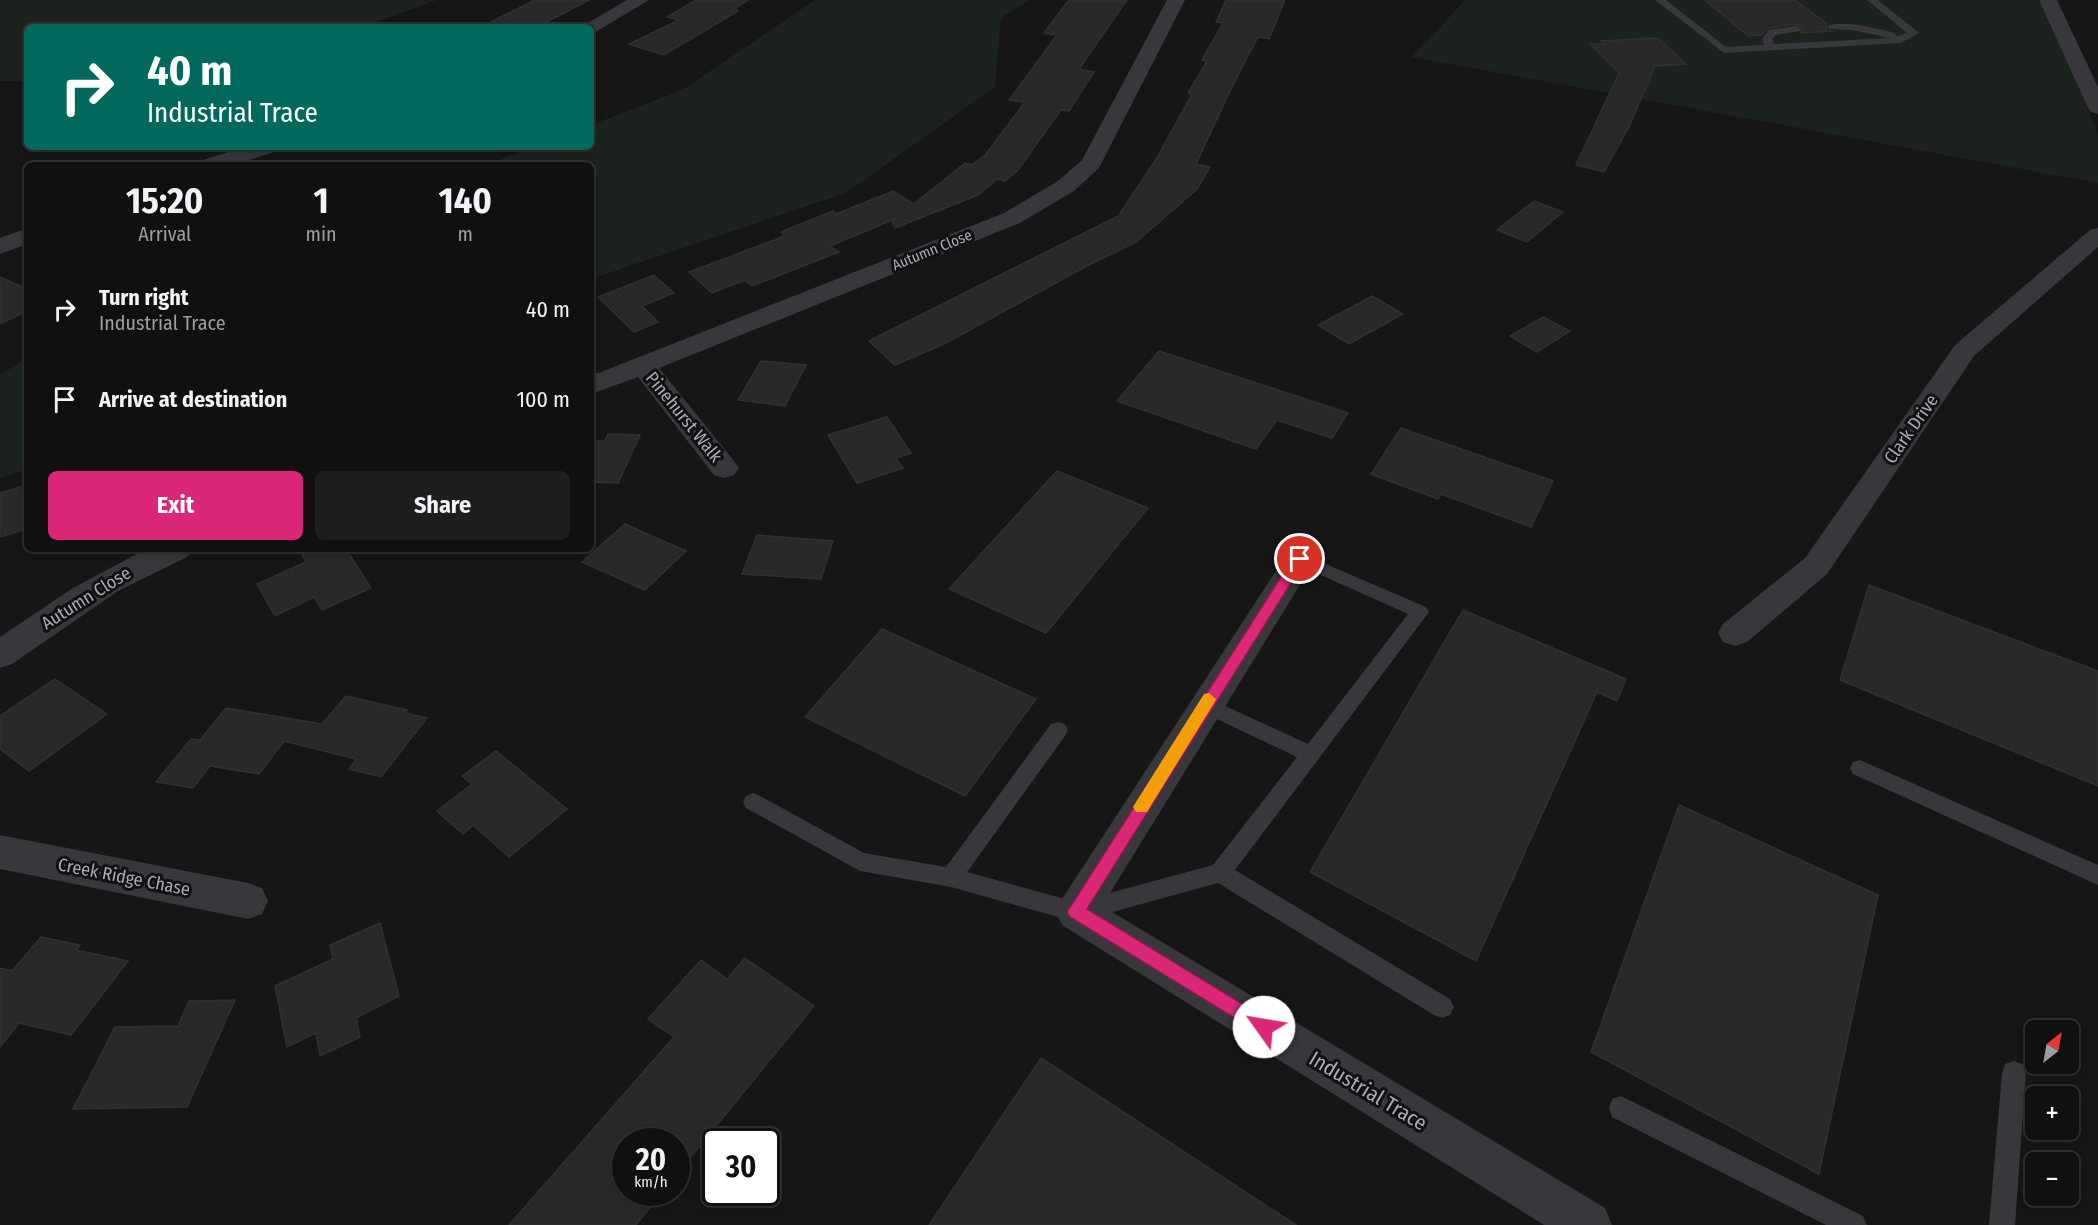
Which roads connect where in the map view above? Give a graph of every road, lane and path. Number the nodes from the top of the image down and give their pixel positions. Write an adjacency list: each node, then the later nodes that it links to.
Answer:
1 (640, 0): 6 (street)
2 (1176, 0): 17 (street, Autumn Close)
3 (1660, 0): 10 (lane)
4 (1872, 0): 9 (lane)
5 (2048, 0): 11 (street)
6 (594, 25)
7 (1832, 27): 9 (lane)
8 (1796, 30): 10 (lane)
9 (1905, 38): 10 (lane)
10 (1771, 48)
11 (2098, 108)
12 (257, 150): 13 (street)
13 (220, 162)
14 (2098, 235): 22 (street, Clark Drive)
15 (24, 236): 16 (street)
16 (0, 247)
17 (643, 366): 18 (street, Autumn Close); 19 (street, Pinehurst Walk)
18 (594, 385)
19 (724, 468)
20 (168, 552): 23 (street, Autumn Close)
21 (1300, 559): 24 (street); 26 (lane)
22 (1735, 633)
23 (0, 655)
24 (1205, 705): 26 (lane); 34 (street)
25 (1058, 730): 32 (lane)
26 (1311, 754): 30 (lane)
27 (1860, 768): 31 (lane)
28 (753, 802): 32 (lane)
29 (0, 852): 33 (street, Creek Ridge Chase)
30 (1220, 873): 34 (lane); 35 (lane)
31 (2098, 875)
32 (951, 877): 34 (lane)
33 (248, 901)
34 (1076, 912): 38 (street, Industrial Trace)
35 (1442, 1007)
36 (2014, 1073): 40 (lane)
37 (1621, 1108): 39 (lane)
38 (1588, 1225)
39 (1854, 1225)
40 (2002, 1225)

